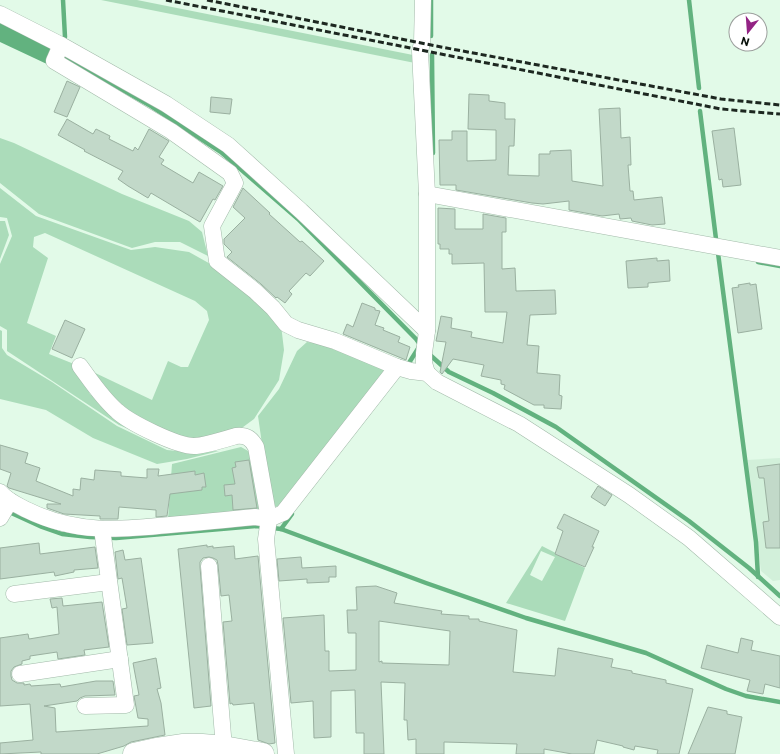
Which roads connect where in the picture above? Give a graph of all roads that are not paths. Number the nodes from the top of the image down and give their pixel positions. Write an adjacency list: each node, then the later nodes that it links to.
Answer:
1 (423, 0): 4 (street)
2 (0, 14): 3 (street)
3 (58, 51): 6 (street); 8 (street)
4 (427, 194): 5 (street); 6 (street)
5 (780, 258)
6 (425, 343): 8 (street)
7 (80, 366): 10 (street)
8 (409, 370): 10 (street); 15 (street)
9 (4, 506): 11 (street)
10 (268, 524): 11 (street); 22 (street)
11 (103, 535): 13 (street)
12 (209, 566): 19 (street)
13 (110, 582): 14 (street); 16 (street)
14 (14, 594)
15 (780, 617)
16 (120, 659): 17 (street); 18 (street)
17 (20, 674)
18 (85, 706)
19 (224, 748): 20 (main road); 21 (main road)
20 (134, 754)
21 (263, 754)
22 (286, 754)

